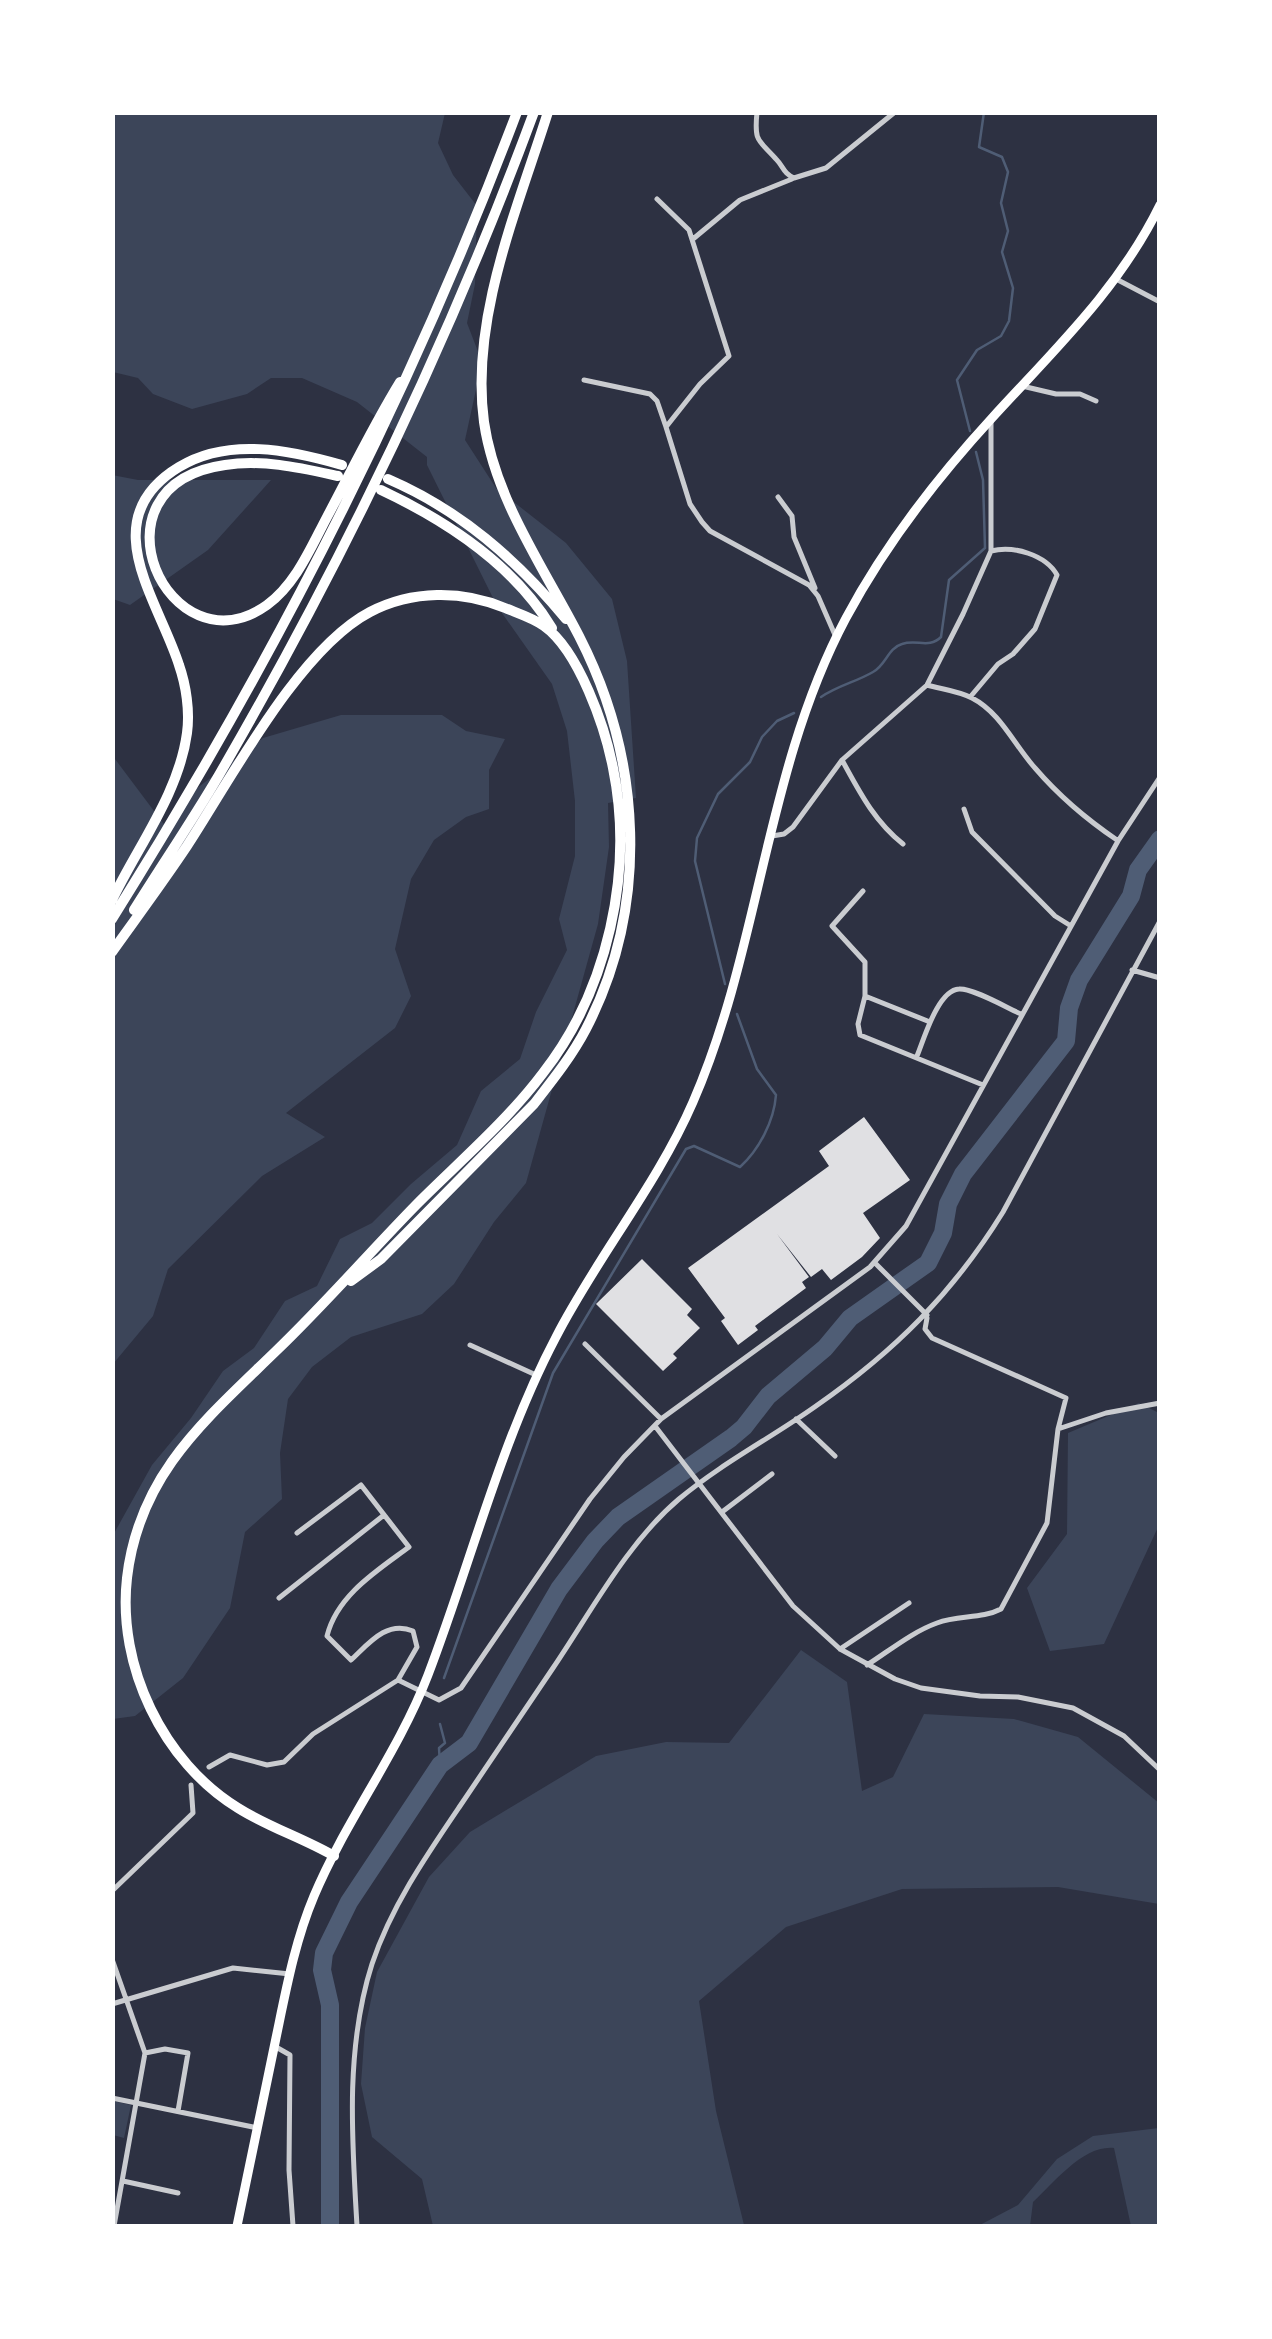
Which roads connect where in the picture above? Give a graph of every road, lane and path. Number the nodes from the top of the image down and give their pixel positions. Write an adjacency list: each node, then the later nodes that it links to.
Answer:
1 (517, 112): 12 (highway)
2 (534, 112): 37 (highway)
3 (548, 112): 22 (highway)
4 (757, 112): 6 (street)
5 (892, 114): 6 (street)
6 (794, 178): 9 (street)
7 (657, 198): 9 (street)
8 (1160, 206): 10 (highway)
9 (693, 239): 17 (street)
10 (1116, 278): 11 (street); 14 (highway)
11 (1160, 302)
12 (423, 345): 33 (highway); 34 (highway)
13 (584, 380): 17 (street)
14 (1022, 386): 15 (street); 16 (highway)
15 (1096, 401)
16 (991, 418): 19 (street); 21 (highway)
17 (666, 427): 20 (street)
18 (778, 498): 20 (street)
19 (991, 551): 24 (street); 25 (street)
20 (818, 596): 21 (street)
21 (836, 638): 29 (highway)
22 (582, 642): 23 (highway); 46 (highway)
23 (565, 650): 37 (highway); 46 (highway)
24 (926, 685): 25 (street); 26 (street)
25 (970, 697): 30 (street)
26 (842, 760): 29 (street); 31 (street)
27 (1160, 776): 30 (street)
28 (964, 809): 36 (street)
29 (770, 836): 50 (highway)
30 (1118, 841): 36 (street)
31 (903, 844)
32 (862, 891): 40 (street)
33 (112, 900)
34 (112, 919)
35 (1160, 922): 38 (street)
36 (1071, 926): 41 (street)
37 (112, 949)
38 (1132, 970): 39 (street); 47 (street)
39 (1160, 978)
40 (865, 996): 42 (street); 43 (street)
41 (1020, 1014): 42 (street); 44 (street)
42 (930, 1022): 43 (street)
43 (917, 1056): 44 (street)
44 (983, 1085): 45 (street)
45 (875, 1263): 47 (street); 52 (street)
46 (338, 1291): 71 (highway)
47 (925, 1312): 53 (street); 55 (street)
48 (585, 1344): 52 (street)
49 (470, 1345): 50 (street)
50 (537, 1376): 67 (highway)
51 (1160, 1403): 55 (street)
52 (661, 1419): 54 (street)
53 (796, 1419): 56 (street); 58 (street)
54 (654, 1426): 58 (street); 67 (street)
55 (1058, 1429): 65 (street)
56 (835, 1456)
57 (772, 1474): 59 (street)
58 (697, 1480): 59 (street); 88 (street)
59 (722, 1512): 64 (street)
60 (384, 1516): 61 (street); 62 (street); 66 (street)
61 (298, 1533)
62 (280, 1598)
63 (909, 1603): 64 (street)
64 (840, 1650): 65 (street)
65 (867, 1666): 69 (street)
66 (398, 1680): 67 (street); 68 (street)
67 (420, 1694): 71 (highway)
68 (209, 1767)
69 (1160, 1770)
70 (191, 1785): 72 (street)
71 (334, 1856): 74 (highway)
72 (112, 1891)
73 (112, 1959): 75 (street)
74 (290, 1974): 75 (street); 77 (highway)
75 (128, 1999): 76 (street); 78 (street)
76 (112, 2004)
77 (274, 2046): 82 (highway); 87 (street)
78 (145, 2053): 80 (street); 81 (street)
79 (112, 2098): 80 (street)
80 (138, 2103): 81 (street); 83 (street)
81 (178, 2112): 82 (street)
82 (258, 2128): 86 (highway)
83 (123, 2181): 84 (street); 85 (street)
84 (178, 2193)
85 (114, 2226)
86 (238, 2226)
87 (293, 2226)
88 (357, 2226)

